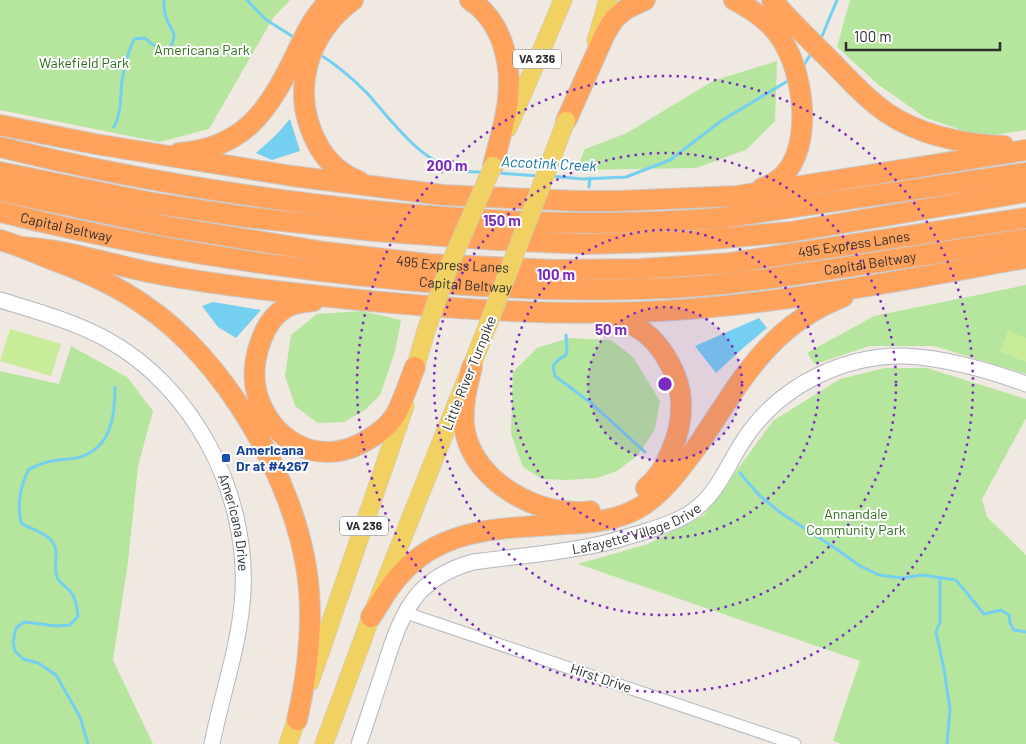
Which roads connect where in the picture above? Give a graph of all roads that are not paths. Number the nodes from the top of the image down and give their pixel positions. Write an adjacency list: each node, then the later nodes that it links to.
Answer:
1 (353, 0): 7 (highway)
2 (470, 0): 9 (highway)
3 (563, 0): 9 (main road, VA 236)
4 (608, 0): 10 (main road, Little River Turnpike / VA 236)
5 (645, 0): 10 (highway)
6 (734, 0): 8 (highway)
7 (332, 6): 12 (highway); 19 (highway)
8 (771, 8): 13 (highway); 22 (highway)
9 (508, 119): 16 (highway)
10 (566, 121): 35 (main road, Little River Turnpike / VA 236, bridge)
11 (0, 125): 12 (highway)
12 (95, 144): 19 (highway)
13 (1026, 146)
14 (0, 148): 18 (highway)
15 (1026, 150): 22 (highway)
16 (493, 166): 34 (main road, VA 236, bridge)
17 (0, 172): 21 (highway, 495 Express Lanes)
18 (1026, 172)
19 (393, 190): 22 (highway)
20 (0, 191): 24 (highway, 495 Express Lanes)
21 (1026, 192)
22 (709, 198)
23 (0, 212): 25 (highway, Capital Beltway)
24 (1026, 218)
25 (1026, 239)
26 (0, 240): 27 (highway)
27 (24, 247): 30 (highway); 40 (highway)
28 (1026, 258): 29 (highway)
29 (915, 277): 32 (highway); 39 (highway)
30 (355, 299): 32 (highway); 34 (highway)
31 (0, 300): 41 (street, Americana Drive)
32 (562, 311): 35 (highway)
33 (960, 365): 36 (street, Lafayette Village Drive); 37 (street, Lafayette Village Drive); 38 (street, Lafayette Village Drive)
34 (415, 367): 40 (main road, VA 236)
35 (472, 367): 39 (main road, Little River Turnpike / VA 236)
36 (1026, 384)
37 (1026, 394)
38 (406, 613): 44 (street, Lafayette Village Drive); 45 (street, Hirst Drive)
39 (371, 617): 43 (main road, Little River Turnpike / VA 236)
40 (297, 720): 42 (main road, VA 236)
41 (212, 744)
42 (288, 744)
43 (324, 744)
44 (359, 744)
45 (795, 744)

